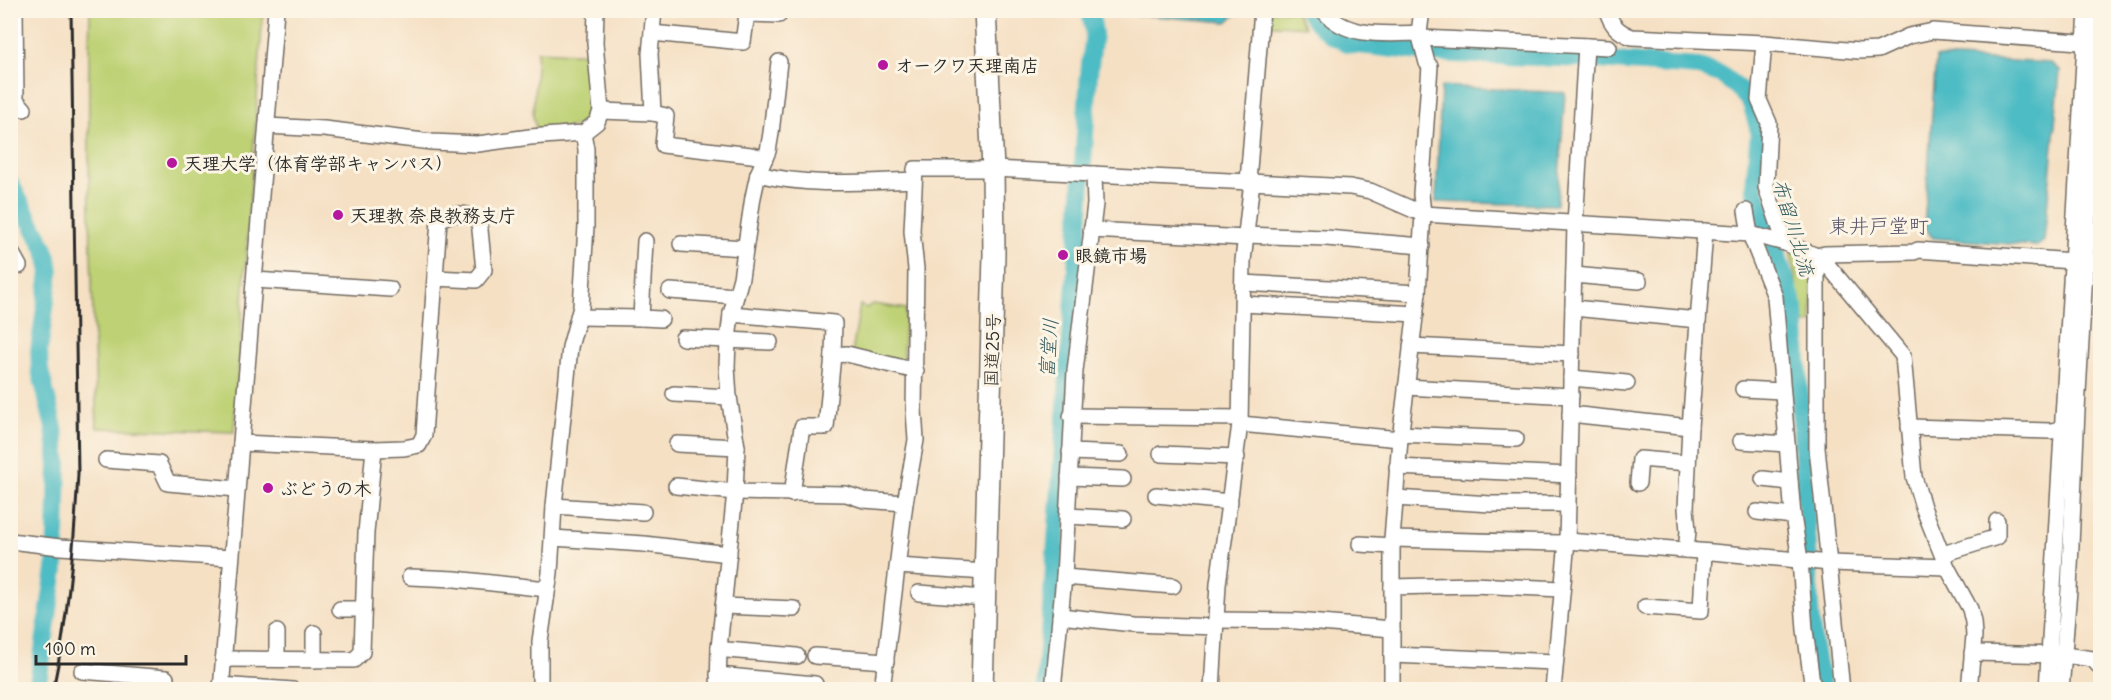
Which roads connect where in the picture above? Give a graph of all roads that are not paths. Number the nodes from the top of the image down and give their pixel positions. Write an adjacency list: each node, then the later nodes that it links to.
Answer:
1 (15, 10): 20 (street)
2 (276, 10): 23 (street)
3 (596, 10): 21 (street)
4 (654, 10): 13 (street)
5 (779, 10): 13 (street)
6 (985, 10): 26 (highway, 国道25号)
7 (1263, 10): 30 (street)
8 (1323, 10): 14 (street)
9 (1422, 10): 14 (street)
10 (1607, 10): 15 (street)
11 (2087, 10): 16 (street)
12 (2100, 14): 16 (street)
13 (652, 33): 22 (street)
14 (1421, 37): 17 (street); 32 (street)
15 (1764, 43): 16 (street); 39 (street)
16 (2092, 43): 45 (street)
17 (1586, 46): 18 (street); 33 (street)
18 (1609, 47)
19 (779, 62): 25 (street)
20 (24, 109)
21 (601, 111): 22 (street); 24 (street)
22 (653, 113): 25 (street)
23 (267, 126): 24 (street); 49 (street)
24 (583, 133): 60 (street)
25 (765, 158): 27 (street)
26 (993, 169): 28 (street); 29 (street); 135 (highway, 国道25号)
27 (758, 174): 29 (street); 42 (street)
28 (1087, 174): 30 (street); 34 (street)
29 (914, 180): 70 (street)
30 (1250, 181): 32 (street); 36 (street)
31 (1746, 211): 37 (street)
32 (1423, 214): 33 (street); 41 (street)
33 (1575, 224): 35 (street); 47 (street)
34 (1091, 230): 36 (street); 80 (street)
35 (1705, 231): 37 (street); 63 (street)
36 (1246, 236): 41 (street); 51 (street)
37 (1754, 236): 39 (street); 75 (street)
38 (645, 241): 61 (street)
39 (1783, 242): 44 (street)
40 (681, 244): 42 (street)
41 (1422, 246): 54 (street)
42 (745, 248): 55 (street)
43 (10, 250): 46 (street)
44 (1817, 256): 45 (street); 83 (street); 133 (street)
45 (2086, 262): 84 (street)
46 (19, 266)
47 (1574, 275): 50 (street); 57 (street)
48 (435, 278): 48 (street); 92 (street)
49 (255, 280): 52 (street); 87 (street)
50 (1639, 281)
51 (1243, 283): 54 (street); 56 (street)
52 (390, 289)
53 (670, 291): 55 (street)
54 (1418, 293): 59 (street)
55 (736, 296): 58 (street)
56 (1243, 304): 59 (street); 81 (street)
57 (1573, 308): 63 (street); 68 (street)
58 (731, 314): 65 (street); 69 (street)
59 (1416, 314): 67 (street)
60 (578, 317): 61 (street); 115 (street)
61 (641, 318): 62 (street)
62 (661, 319)
63 (1698, 320): 82 (street)
64 (683, 338): 65 (street)
65 (728, 340): 66 (street); 78 (street)
66 (770, 342)
67 (1412, 346): 68 (street); 73 (street)
68 (1572, 354): 71 (street)
69 (833, 355): 70 (street); 109 (street)
70 (916, 371): 113 (street)
71 (1571, 378): 72 (street); 77 (street)
72 (1627, 383)
73 (1406, 387): 77 (street); 85 (street)
74 (1743, 389): 75 (street)
75 (1782, 391): 90 (street)
76 (674, 394): 78 (street)
77 (1571, 396): 79 (street)
78 (729, 397): 91 (street)
79 (1570, 414): 82 (street); 100 (street)
80 (1071, 416): 81 (street); 93 (street)
81 (1240, 421): 85 (street); 96 (street)
82 (1690, 427): 98 (street)
83 (1910, 427): 84 (street); 132 (street)
84 (2069, 429): 157 (street)
85 (1400, 436): 88 (street); 99 (street)
86 (1741, 441): 90 (street)
87 (241, 442): 92 (street); 107 (street)
88 (1510, 442)
89 (677, 444): 91 (street)
90 (1787, 444): 104 (street)
91 (736, 447): 108 (street)
92 (374, 449): 147 (street)
93 (1070, 452): 94 (street); 101 (street)
94 (1121, 454)
95 (1161, 454): 96 (street)
96 (1237, 457): 112 (street)
97 (106, 460): 107 (street)
98 (1688, 464): 105 (street); 127 (street)
99 (1397, 467): 100 (street); 111 (street)
100 (1569, 475): 114 (street)
101 (1068, 477): 102 (street); 118 (street)
102 (1123, 479)
103 (1763, 479): 104 (street)
104 (1790, 482): 119 (street)
105 (1638, 483)
106 (676, 486): 108 (street)
107 (237, 489): 130 (street)
108 (735, 492): 109 (street); 129 (street)
109 (792, 494): 113 (street)
110 (1156, 495): 112 (street)
111 (1395, 498): 114 (street); 125 (street)
112 (1230, 502): 150 (street)
113 (905, 503): 134 (street)
114 (1568, 504): 124 (street)
115 (554, 506): 116 (street); 122 (street)
116 (643, 512)
117 (1757, 512): 119 (street)
118 (1067, 516): 120 (street); 136 (street)
119 (1793, 516): 131 (street)
120 (1124, 519)
121 (1997, 521): 132 (street)
122 (553, 538): 129 (street); 140 (street)
123 (10, 541): 130 (street)
124 (1567, 541): 125 (street); 127 (street); 141 (street)
125 (1392, 543): 126 (street); 139 (street)
126 (1360, 544)
127 (1686, 550): 128 (street)
128 (1704, 552): 131 (street); 145 (street)
129 (729, 554): 144 (street)
130 (231, 558): 160 (street)
131 (1800, 560): 133 (street); 179 (street)
132 (1945, 560): 133 (street); 155 (street)
133 (1830, 563): 180 (street)
134 (898, 566): 135 (street); 163 (street)
135 (985, 572): 143 (highway, 国道25号)
136 (1064, 577): 138 (street); 149 (street)
137 (410, 578): 140 (street)
138 (1173, 586)
139 (1392, 587): 141 (street); 151 (street)
140 (547, 589): 171 (street)
141 (1562, 589): 164 (street)
142 (919, 593): 143 (street)
143 (984, 598): 174 (highway, 国道25号)
144 (723, 606): 148 (street); 154 (street)
145 (1645, 607)
146 (340, 609): 147 (street)
147 (363, 609): 162 (street)
148 (794, 609)
149 (1060, 616): 150 (street); 175 (street)
150 (1216, 623): 151 (street); 176 (street)
151 (1392, 628): 156 (street)
152 (277, 632): 161 (street)
153 (314, 633): 162 (street)
154 (719, 648): 158 (street); 167 (street)
155 (1972, 653): 157 (street); 181 (street)
156 (1392, 655): 164 (street); 177 (street)
157 (2056, 655): 165 (street); 182 (street); 183 (street)
158 (797, 656)
159 (815, 656): 163 (street)
160 (223, 659): 161 (street); 168 (street)
161 (277, 659): 162 (street)
162 (314, 660)
163 (886, 661): 173 (street)
164 (1555, 662): 178 (street)
165 (2100, 667)
166 (82, 671): 169 (street)
167 (718, 682): 172 (street)
168 (221, 687): 170 (street)
169 (166, 690)
170 (293, 690)
171 (540, 690)
172 (814, 690)
173 (882, 690)
174 (982, 690)
175 (1053, 690)
176 (1212, 690)
177 (1392, 690)
178 (1553, 690)
179 (1813, 690)
180 (1842, 690)
181 (1969, 690)
182 (2047, 690)
183 (2061, 690)

